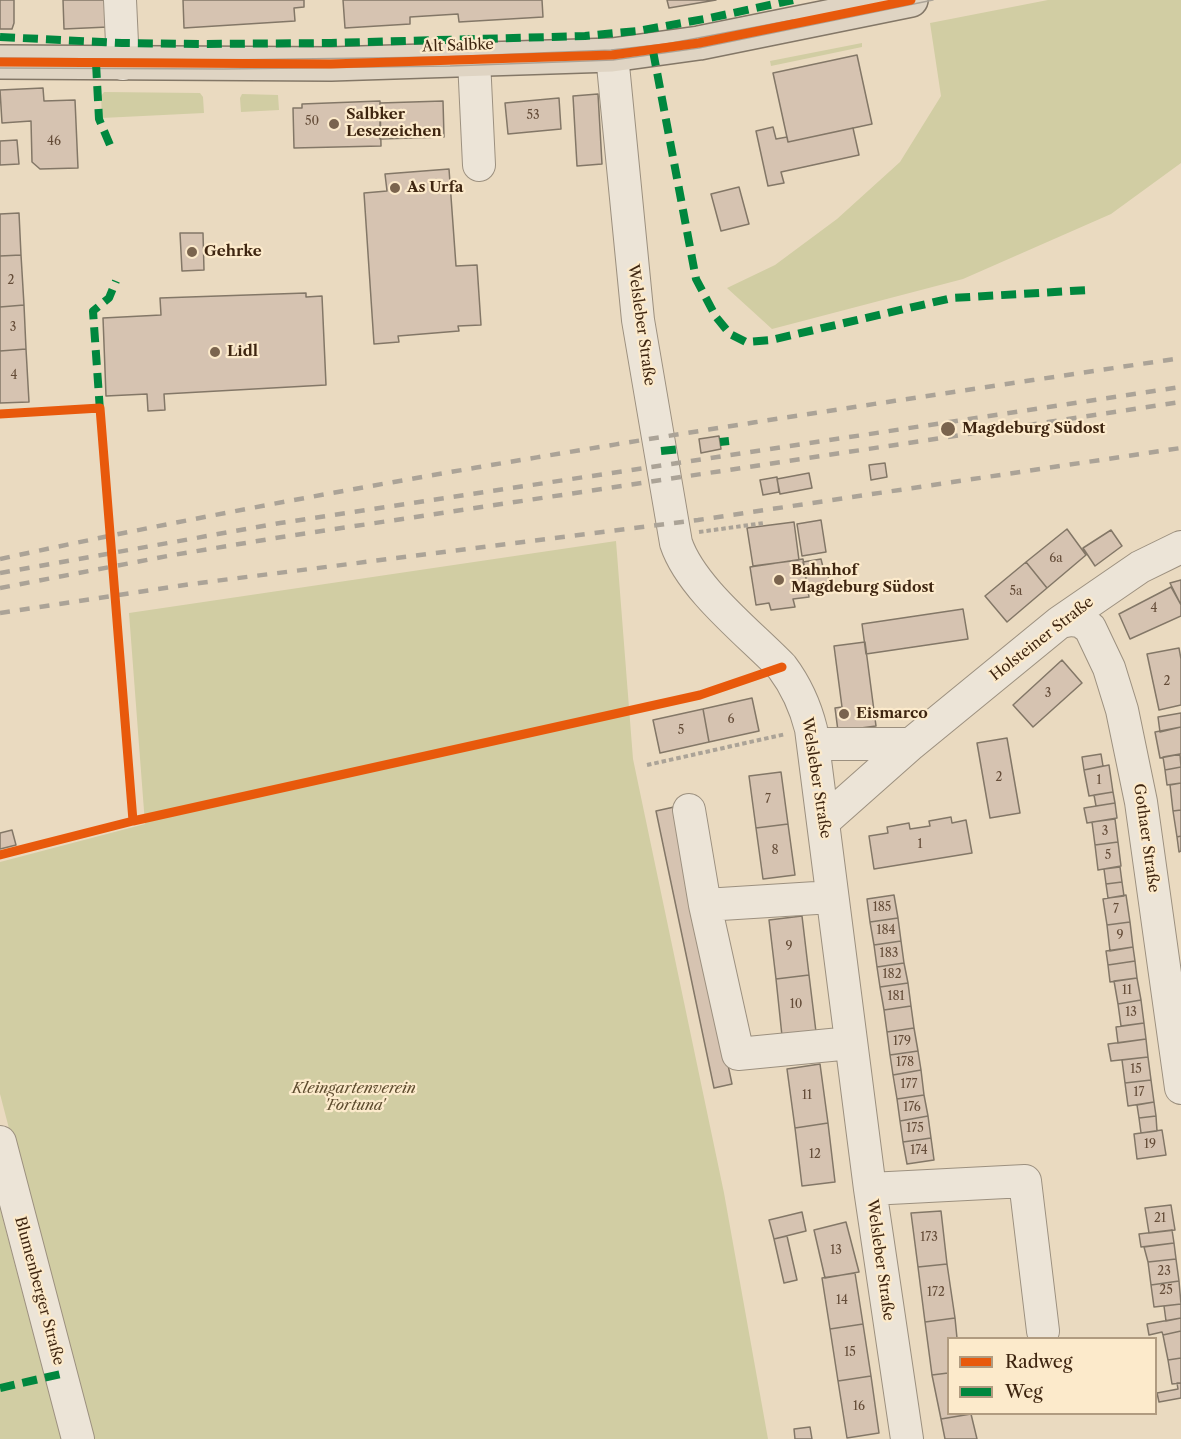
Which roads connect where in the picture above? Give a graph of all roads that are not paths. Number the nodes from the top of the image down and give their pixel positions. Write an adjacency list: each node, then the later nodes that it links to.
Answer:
1 (120, 0): 6 (street)
2 (911, 0): 3 (main road, Alt Salbke)
3 (612, 55): 4 (main road, Alt Salbke); 10 (street, Welsleber Straße)
4 (474, 60): 6 (main road, Alt Salbke); 7 (street)
5 (0, 62): 6 (main road, Alt Salbke)
6 (123, 64)
7 (479, 165)
8 (1181, 547): 9 (street, Holsteiner Straße)
9 (1060, 622): 11 (street, Holsteiner Straße); 17 (street, Gothaer Straße)
10 (812, 737): 11 (street); 13 (street, Welsleber Straße)
11 (911, 744): 13 (street, Holsteiner Straße)
12 (690, 810): 15 (street)
13 (823, 822): 14 (street, Welsleber Straße)
14 (832, 897): 15 (street); 16 (street, Welsleber Straße)
15 (705, 905): 16 (street)
16 (851, 1043): 19 (street, Welsleber Straße)
17 (1181, 1088)
18 (0, 1142): 21 (street, Blumenberger Straße)
19 (870, 1189): 20 (street); 22 (street, Welsleber Straße)
20 (1042, 1331)
21 (78, 1439)
22 (907, 1439)

